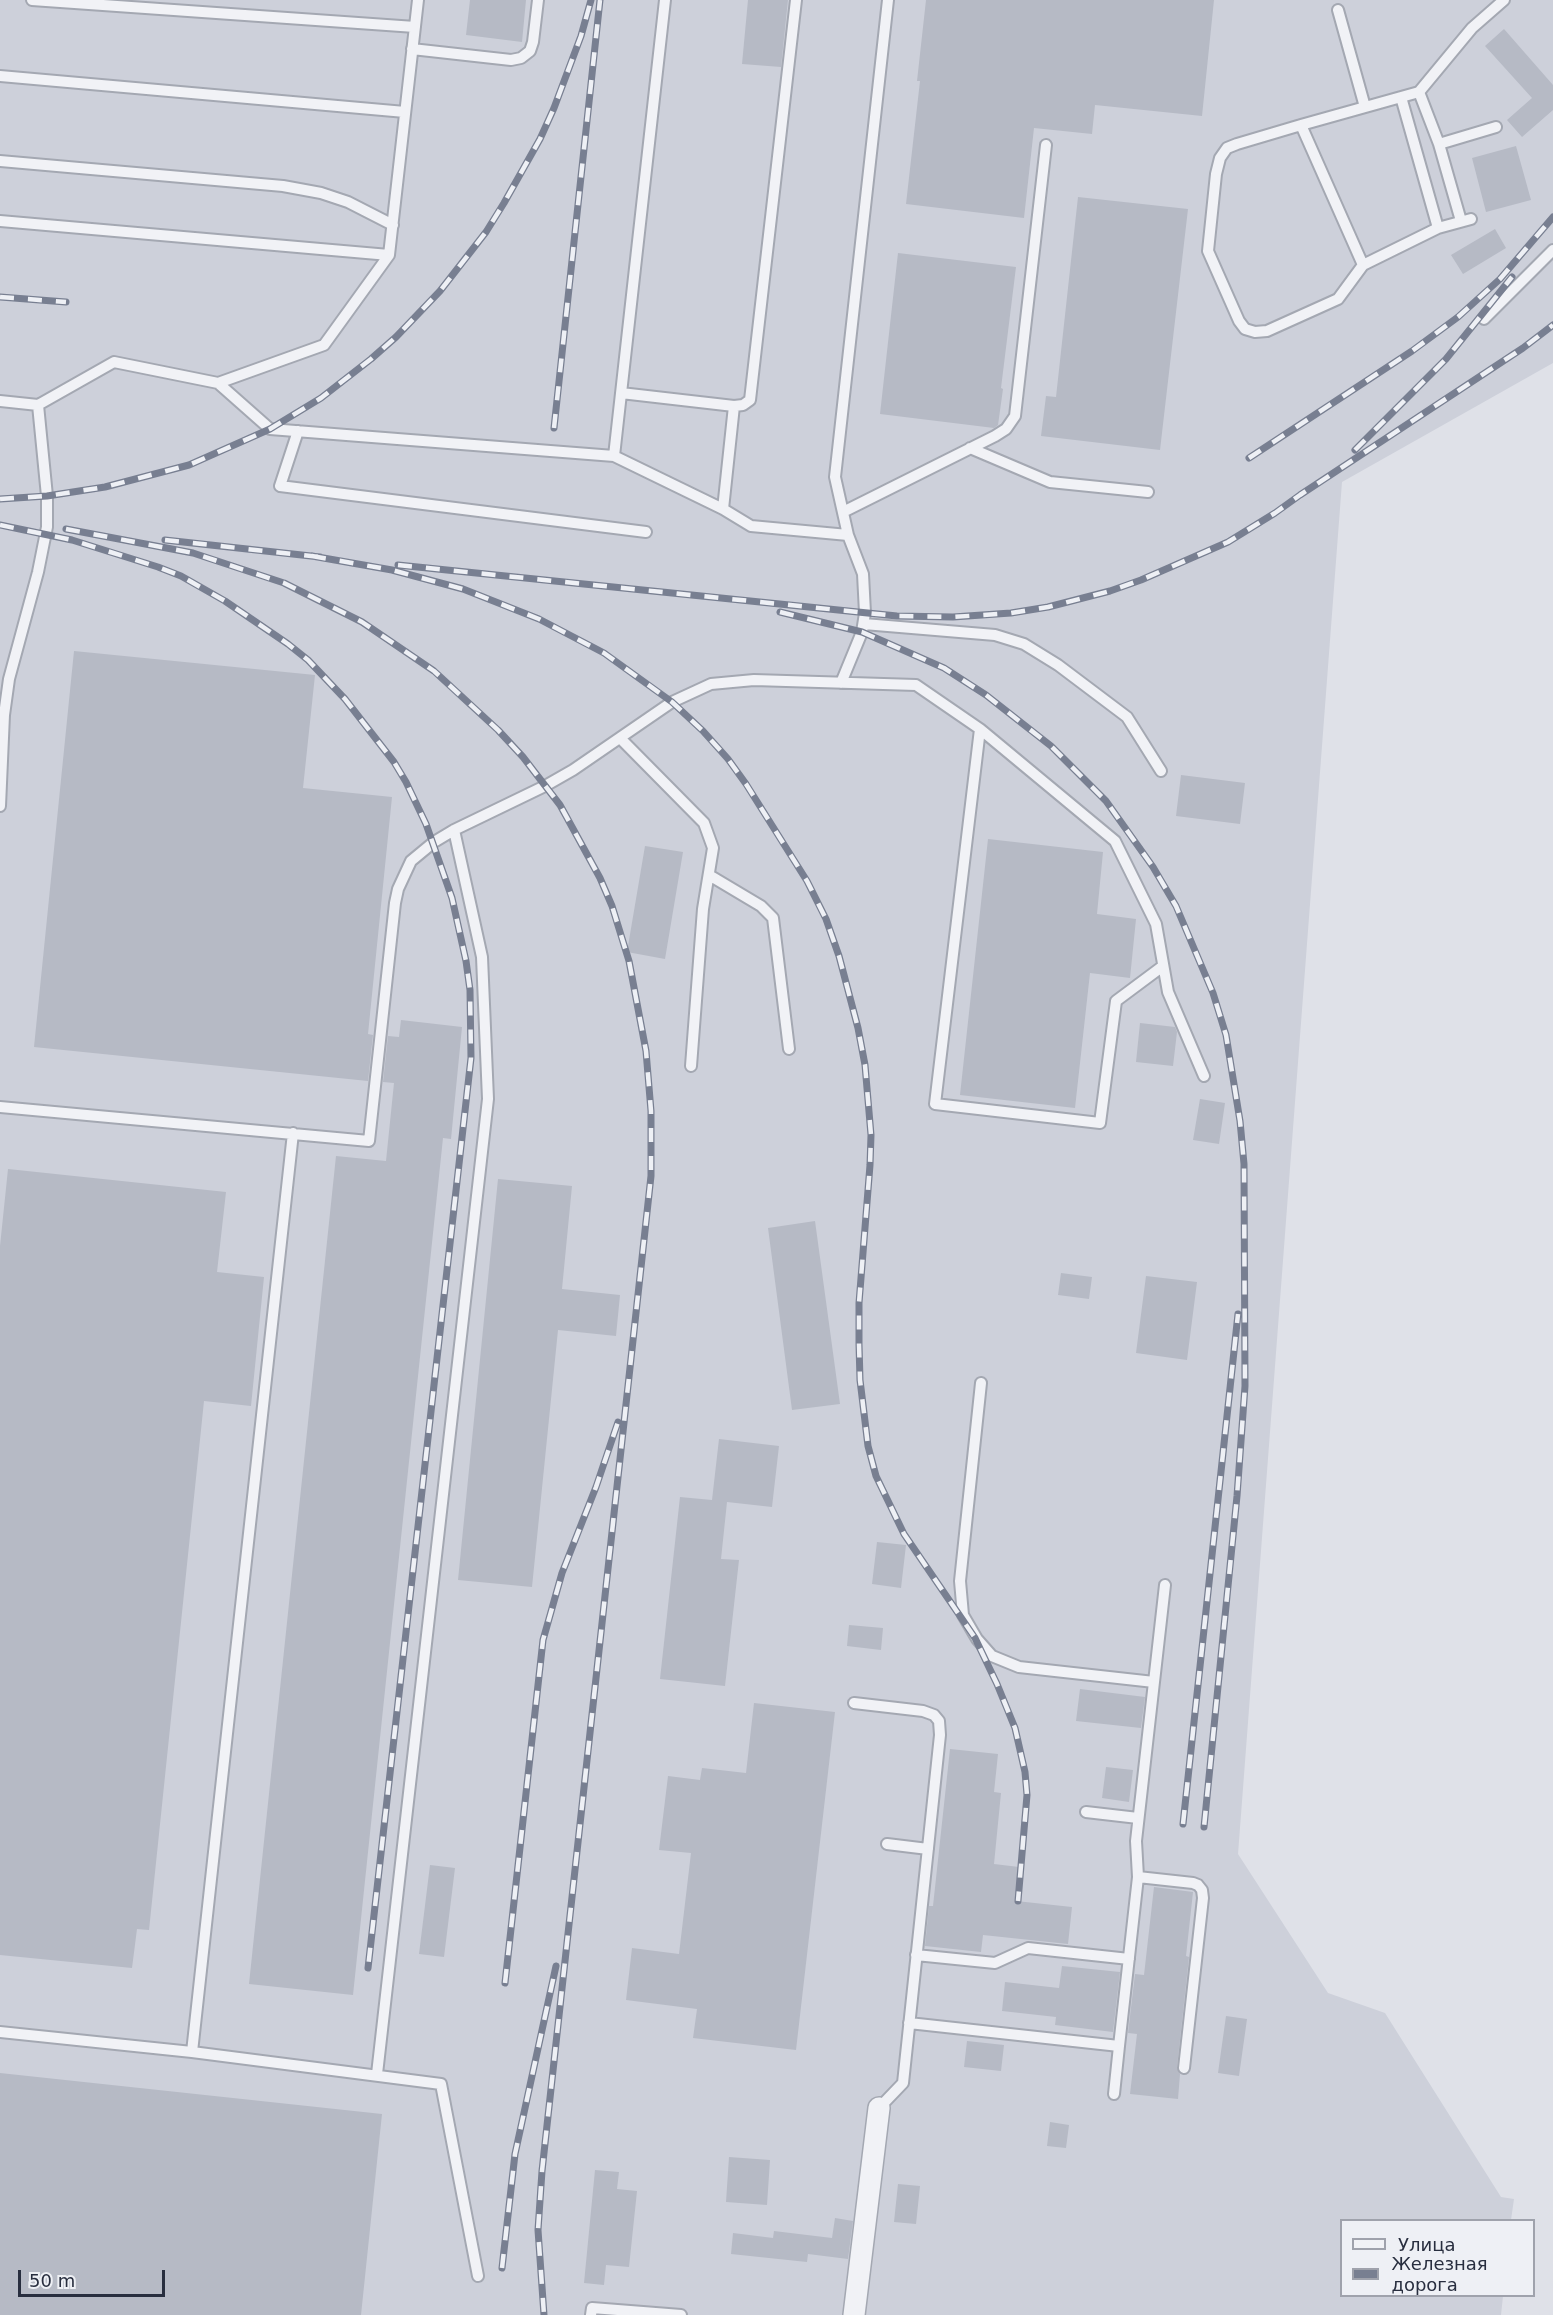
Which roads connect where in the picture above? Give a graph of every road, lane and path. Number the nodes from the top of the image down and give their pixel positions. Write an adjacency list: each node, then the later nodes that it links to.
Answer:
1 (32, 0): 9 (lane)
2 (418, 0): 9 (lane)
3 (538, 0): 10 (lane)
4 (665, 0): 29 (lane)
5 (796, 0): 32 (lane)
6 (888, 0): 38 (lane)
7 (1504, 0): 12 (lane)
8 (1338, 10): 14 (lane)
9 (415, 27): 10 (lane)
10 (412, 49): 15 (lane)
11 (0, 76): 15 (lane)
12 (1419, 92): 13 (lane); 18 (lane)
13 (1401, 97): 14 (lane); 23 (lane)
14 (1365, 107): 16 (lane)
15 (405, 112): 22 (lane)
16 (1301, 126): 26 (lane); 26 (lane)
17 (1496, 128): 18 (lane)
18 (1439, 144): 23 (lane)
19 (1046, 146): 34 (lane)
20 (0, 161): 22 (lane)
21 (0, 221): 25 (lane)
22 (393, 225): 25 (lane)
23 (1438, 228): 26 (lane)
24 (1553, 250): 27 (lane)
25 (389, 255): 28 (lane)
26 (1363, 265)
27 (1484, 319)
28 (218, 383): 31 (lane); 33 (lane)
29 (621, 393): 32 (lane); 35 (lane)
30 (0, 401): 31 (lane)
31 (39, 405): 45 (lane)
32 (734, 406): 37 (lane)
33 (298, 431): 35 (lane); 39 (lane)
34 (970, 448): 36 (lane); 38 (lane)
35 (614, 456): 37 (lane)
36 (1148, 492)
37 (723, 509): 40 (lane)
38 (843, 512): 40 (lane)
39 (646, 532)
40 (848, 536): 41 (lane)
41 (864, 624): 42 (lane); 46 (lane)
42 (841, 683): 43 (lane); 44 (lane)
43 (980, 729): 50 (lane); 50 (lane)
44 (620, 738): 48 (lane); 49 (lane)
45 (0, 763): 47 (lane)
46 (1161, 771)
47 (0, 806)
48 (454, 830): 55 (lane); 72 (lane)
49 (709, 875): 51 (lane); 52 (lane)
50 (1163, 966): 53 (lane)
51 (789, 1049)
52 (691, 1066)
53 (1204, 1077)
54 (0, 1107): 55 (lane)
55 (293, 1133): 70 (lane)
56 (981, 1383): 58 (lane)
57 (1165, 1585): 58 (lane)
58 (1154, 1682): 61 (lane)
59 (854, 1703): 63 (lane)
60 (1086, 1812): 61 (lane)
61 (1138, 1818): 64 (lane)
62 (886, 1844): 63 (lane)
63 (928, 1849): 65 (lane)
64 (1138, 1877): 66 (lane); 71 (lane)
65 (916, 1955): 66 (lane); 67 (lane)
66 (1129, 1959): 69 (lane)
67 (909, 2024): 69 (lane); 74 (lane)
68 (0, 2032): 70 (lane)
69 (1119, 2046): 73 (lane)
70 (192, 2052): 72 (lane)
71 (1184, 2068)
72 (377, 2074): 75 (lane)
73 (1114, 2094)
74 (879, 2108): 78 (street)
75 (478, 2276)
76 (591, 2315): 77 (lane)
77 (681, 2315)
78 (854, 2315)

